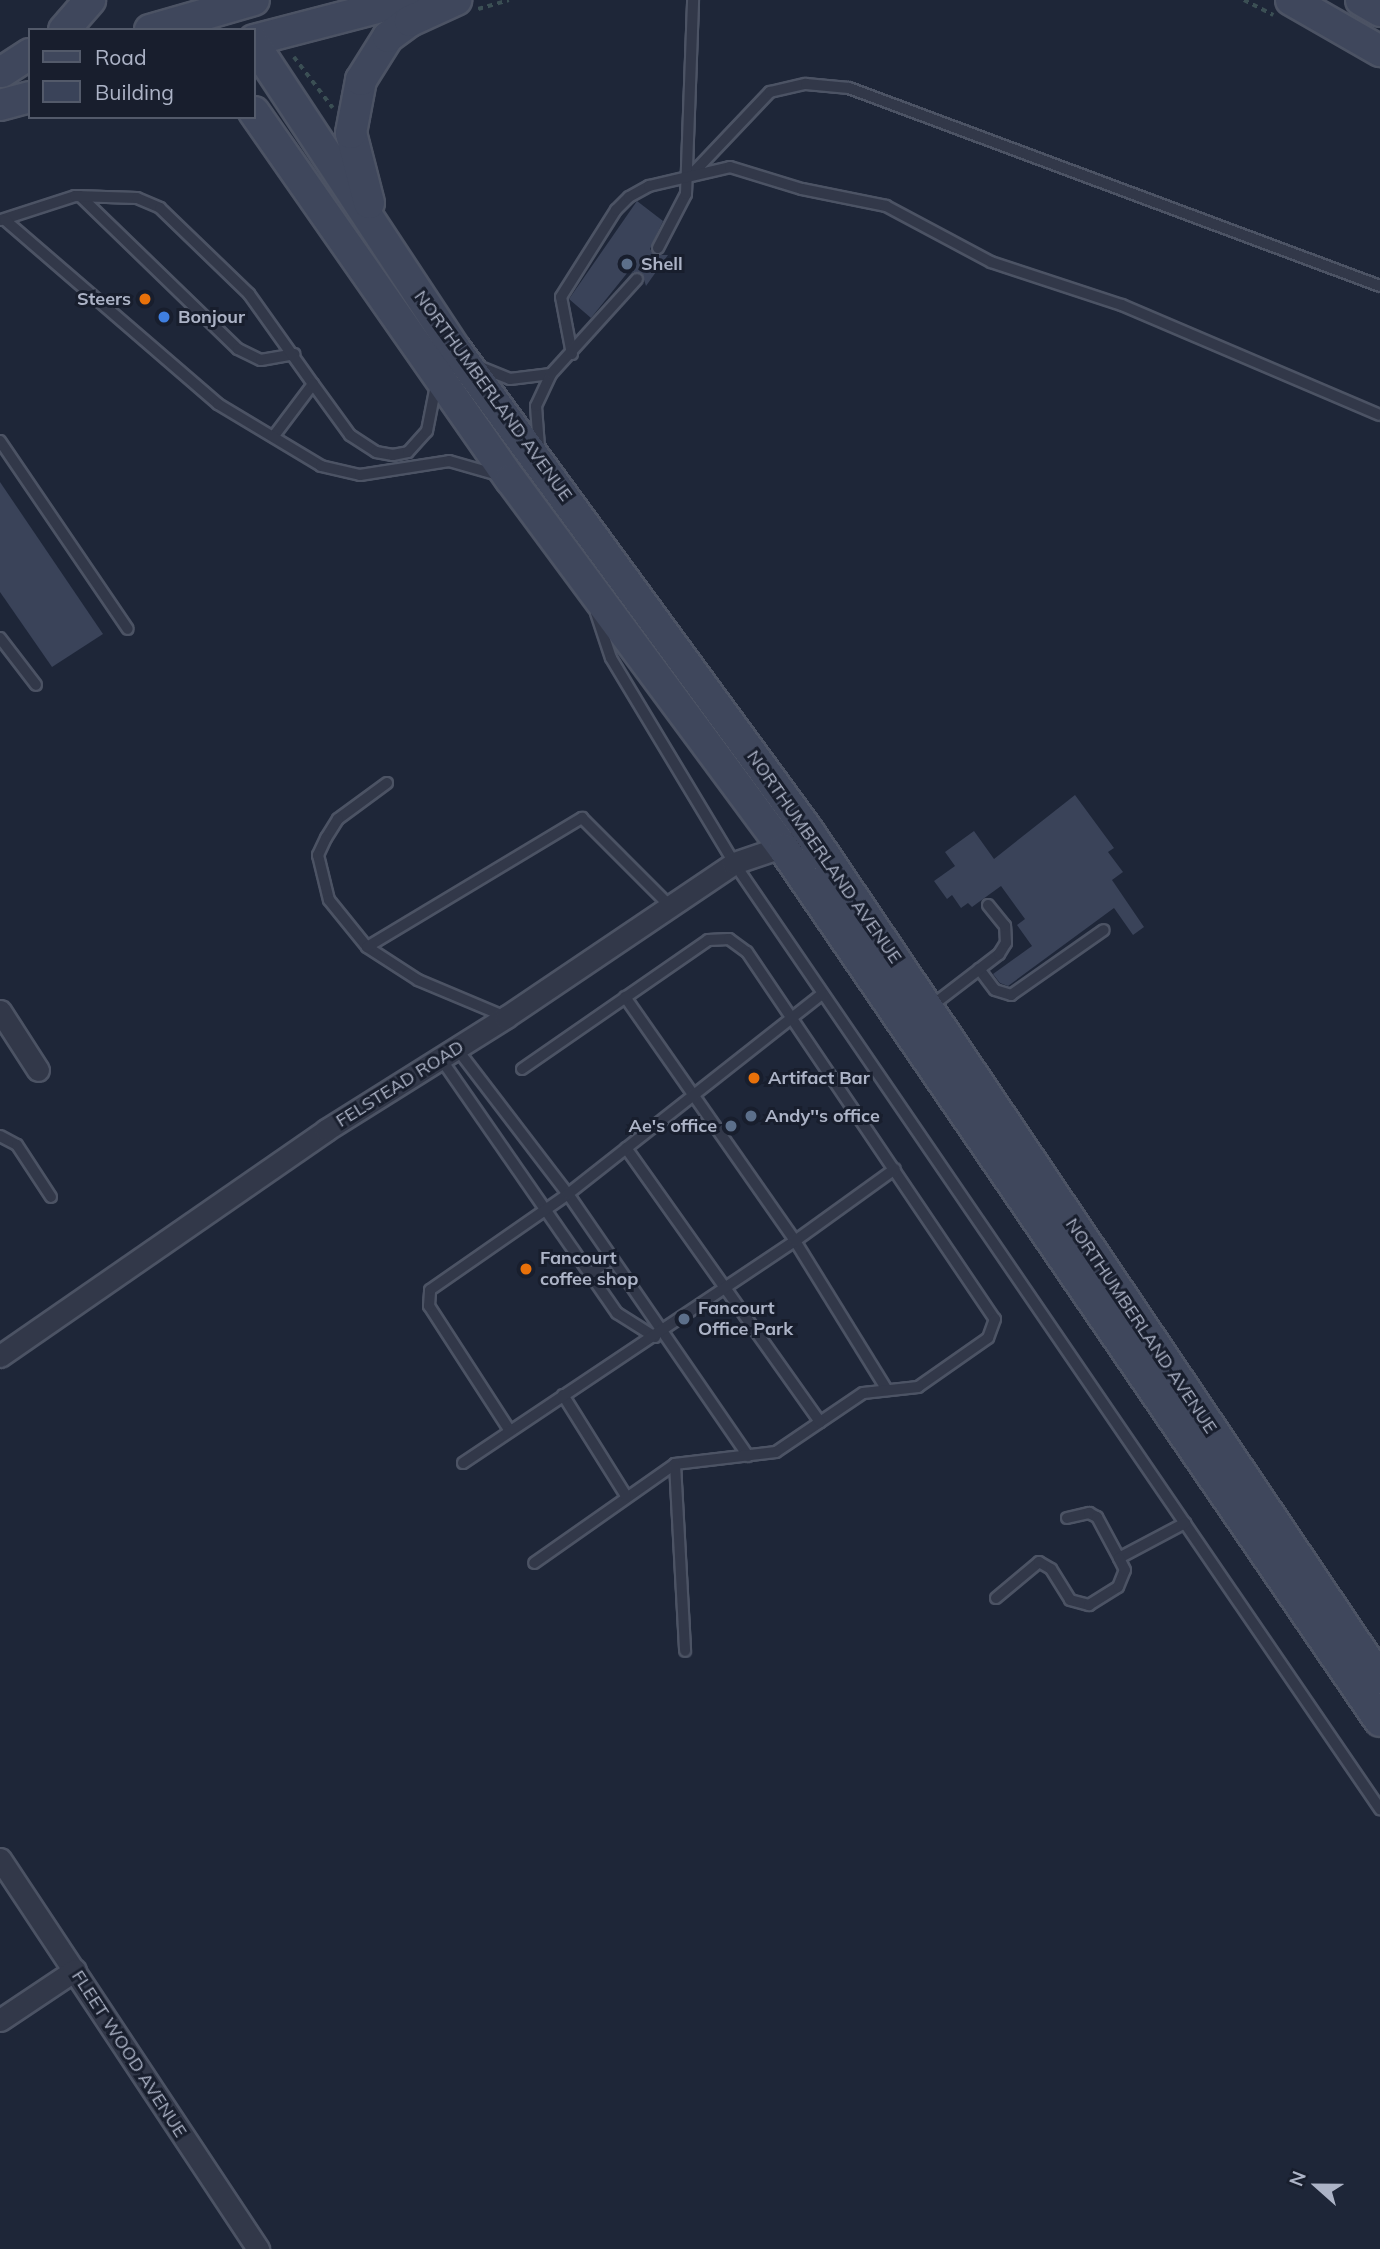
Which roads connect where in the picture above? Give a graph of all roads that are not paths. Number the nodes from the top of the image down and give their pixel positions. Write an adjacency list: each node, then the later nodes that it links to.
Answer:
1 (90, 0): 12 (main road)
2 (408, 0): 14 (main road)
3 (685, 0): 10 (lane)
4 (693, 0): 10 (lane)
5 (1291, 0): 16 (main road)
6 (1361, 0): 9 (main road)
7 (460, 7): 25 (main road)
8 (238, 9): 11 (main road)
9 (1380, 11)
10 (691, 14): 22 (lane)
11 (194, 16): 13 (main road)
12 (66, 28)
13 (156, 28)
14 (256, 41)
15 (256, 45): 25 (main road, NORTHUMBERLAND AVENUE)
16 (1380, 51)
17 (28, 56): 18 (main road)
18 (10, 69)
19 (256, 115): 21 (main road, NORTHUMBERLAND AVENUE)
20 (246, 119): 21 (main road)
21 (282, 156): 32 (main road, NORTHUMBERLAND AVENUE)
22 (688, 177): 26 (lane); 28 (lane); 31 (lane); 35 (lane)
23 (80, 196): 24 (lane); 30 (lane); 30 (lane)
24 (2, 220): 36 (lane)
25 (383, 242): 29 (main road, NORTHUMBERLAND AVENUE)
26 (658, 248)
27 (637, 279): 31 (lane)
28 (1380, 286)
29 (456, 350): 33 (lane); 38 (main road, NORTHUMBERLAND AVENUE)
30 (294, 354): 34 (lane)
31 (572, 354): 33 (lane)
32 (437, 373): 34 (lane); 39 (main road, NORTHUMBERLAND AVENUE)
33 (551, 374): 38 (lane)
34 (313, 383): 36 (lane)
35 (1380, 415)
36 (273, 437): 39 (lane)
37 (0, 441): 41 (lane)
38 (543, 466): 45 (main road, NORTHUMBERLAND AVENUE)
39 (510, 480): 40 (main road, NORTHUMBERLAND AVENUE)
40 (587, 585): 46 (main road, NORTHUMBERLAND AVENUE); 47 (lane)
41 (128, 629)
42 (0, 638): 43 (lane)
43 (36, 685)
44 (387, 783): 51 (lane)
45 (809, 832): 46 (street, FELSTEAD ROAD); 55 (main road, NORTHUMBERLAND AVENUE)
46 (784, 849): 47 (street, FELSTEAD ROAD); 90 (main road, NORTHUMBERLAND AVENUE)
47 (734, 863): 49 (street, FELSTEAD ROAD); 53 (lane)
48 (988, 905): 52 (lane)
49 (670, 906): 51 (lane); 57 (street, FELSTEAD ROAD)
50 (1104, 930): 52 (lane)
51 (367, 947): 57 (lane)
52 (979, 969): 55 (lane)
53 (822, 994): 58 (lane); 84 (lane)
54 (625, 997): 58 (lane); 60 (lane); 62 (lane)
55 (928, 1008): 89 (main road, NORTHUMBERLAND AVENUE)
56 (0, 1011): 61 (street)
57 (506, 1017): 59 (street, FELSTEAD ROAD)
58 (790, 1017): 62 (lane); 65 (lane)
59 (449, 1054): 66 (lane); 68 (lane); 74 (street, FELSTEAD ROAD)
60 (522, 1069)
61 (38, 1070)
62 (695, 1096): 64 (lane); 69 (lane)
63 (0, 1136): 67 (lane)
64 (626, 1148): 66 (lane); 72 (lane)
65 (895, 1169): 69 (lane); 75 (lane)
66 (568, 1194): 68 (lane); 70 (lane)
67 (51, 1197)
68 (546, 1210): 71 (lane); 78 (lane)
69 (795, 1241): 72 (lane); 75 (lane)
70 (611, 1259): 71 (lane); 73 (lane)
71 (590, 1274): 73 (lane)
72 (727, 1285): 73 (lane); 77 (lane)
73 (654, 1332): 76 (lane); 79 (lane)
74 (0, 1356)
75 (887, 1390): 77 (lane)
76 (563, 1395): 78 (lane); 82 (lane)
77 (820, 1422): 79 (lane)
78 (510, 1431): 80 (lane)
79 (748, 1456): 81 (lane)
80 (463, 1463)
81 (675, 1464): 82 (lane); 88 (lane)
82 (626, 1496): 86 (lane)
83 (1067, 1518): 85 (lane)
84 (1185, 1523): 85 (lane); 91 (lane)
85 (1119, 1558): 87 (lane)
86 (534, 1563)
87 (996, 1598)
88 (685, 1651)
89 (1380, 1679)
90 (1380, 1721)
91 (1380, 1809)
92 (0, 1859): 93 (street, FLEET WOOD AVENUE)
93 (75, 1970): 94 (street); 95 (street, FLEET WOOD AVENUE)
94 (0, 2020)
95 (258, 2249)

